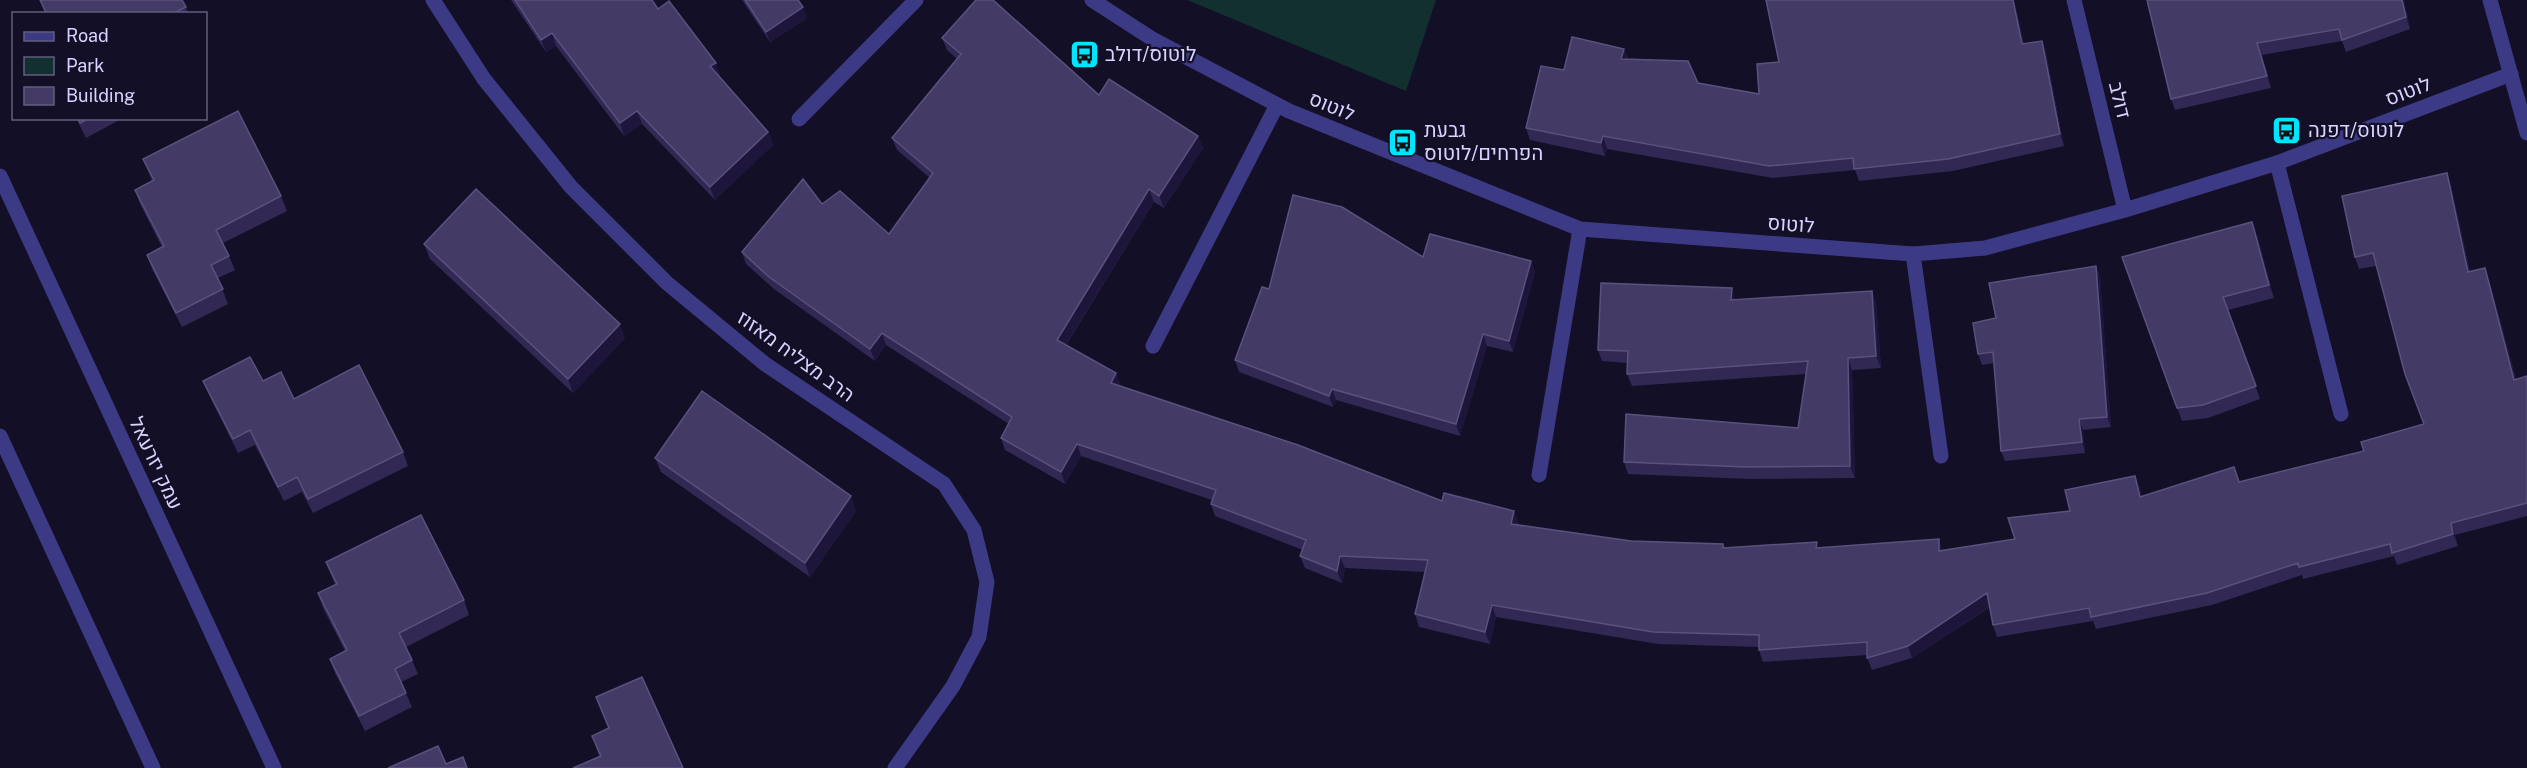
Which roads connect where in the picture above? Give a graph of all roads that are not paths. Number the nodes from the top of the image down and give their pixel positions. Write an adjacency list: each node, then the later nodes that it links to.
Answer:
1 (432, 0): 22 (street, הרב מצליח מאזוז)
2 (916, 0): 8 (street)
3 (1092, 0): 7 (street, לוטוס)
4 (2074, 0): 12 (street, דולב)
5 (2490, 0): 6 (street)
6 (2511, 74): 9 (street); 10 (street, לוטוס)
7 (1277, 105): 13 (street, לוטוס); 15 (street)
8 (799, 119)
9 (2527, 133)
10 (2277, 163): 12 (street, לוטוס); 16 (street)
11 (0, 176): 21 (street, עמק יזרעאל)
12 (2125, 210): 14 (street, לוטוס)
13 (1580, 229): 14 (street, לוטוס); 19 (street)
14 (1913, 254): 18 (street)
15 (1153, 346)
16 (2341, 414)
17 (0, 436): 20 (street)
18 (1941, 456)
19 (1539, 476)
20 (153, 768)
21 (274, 768)
22 (895, 768)

